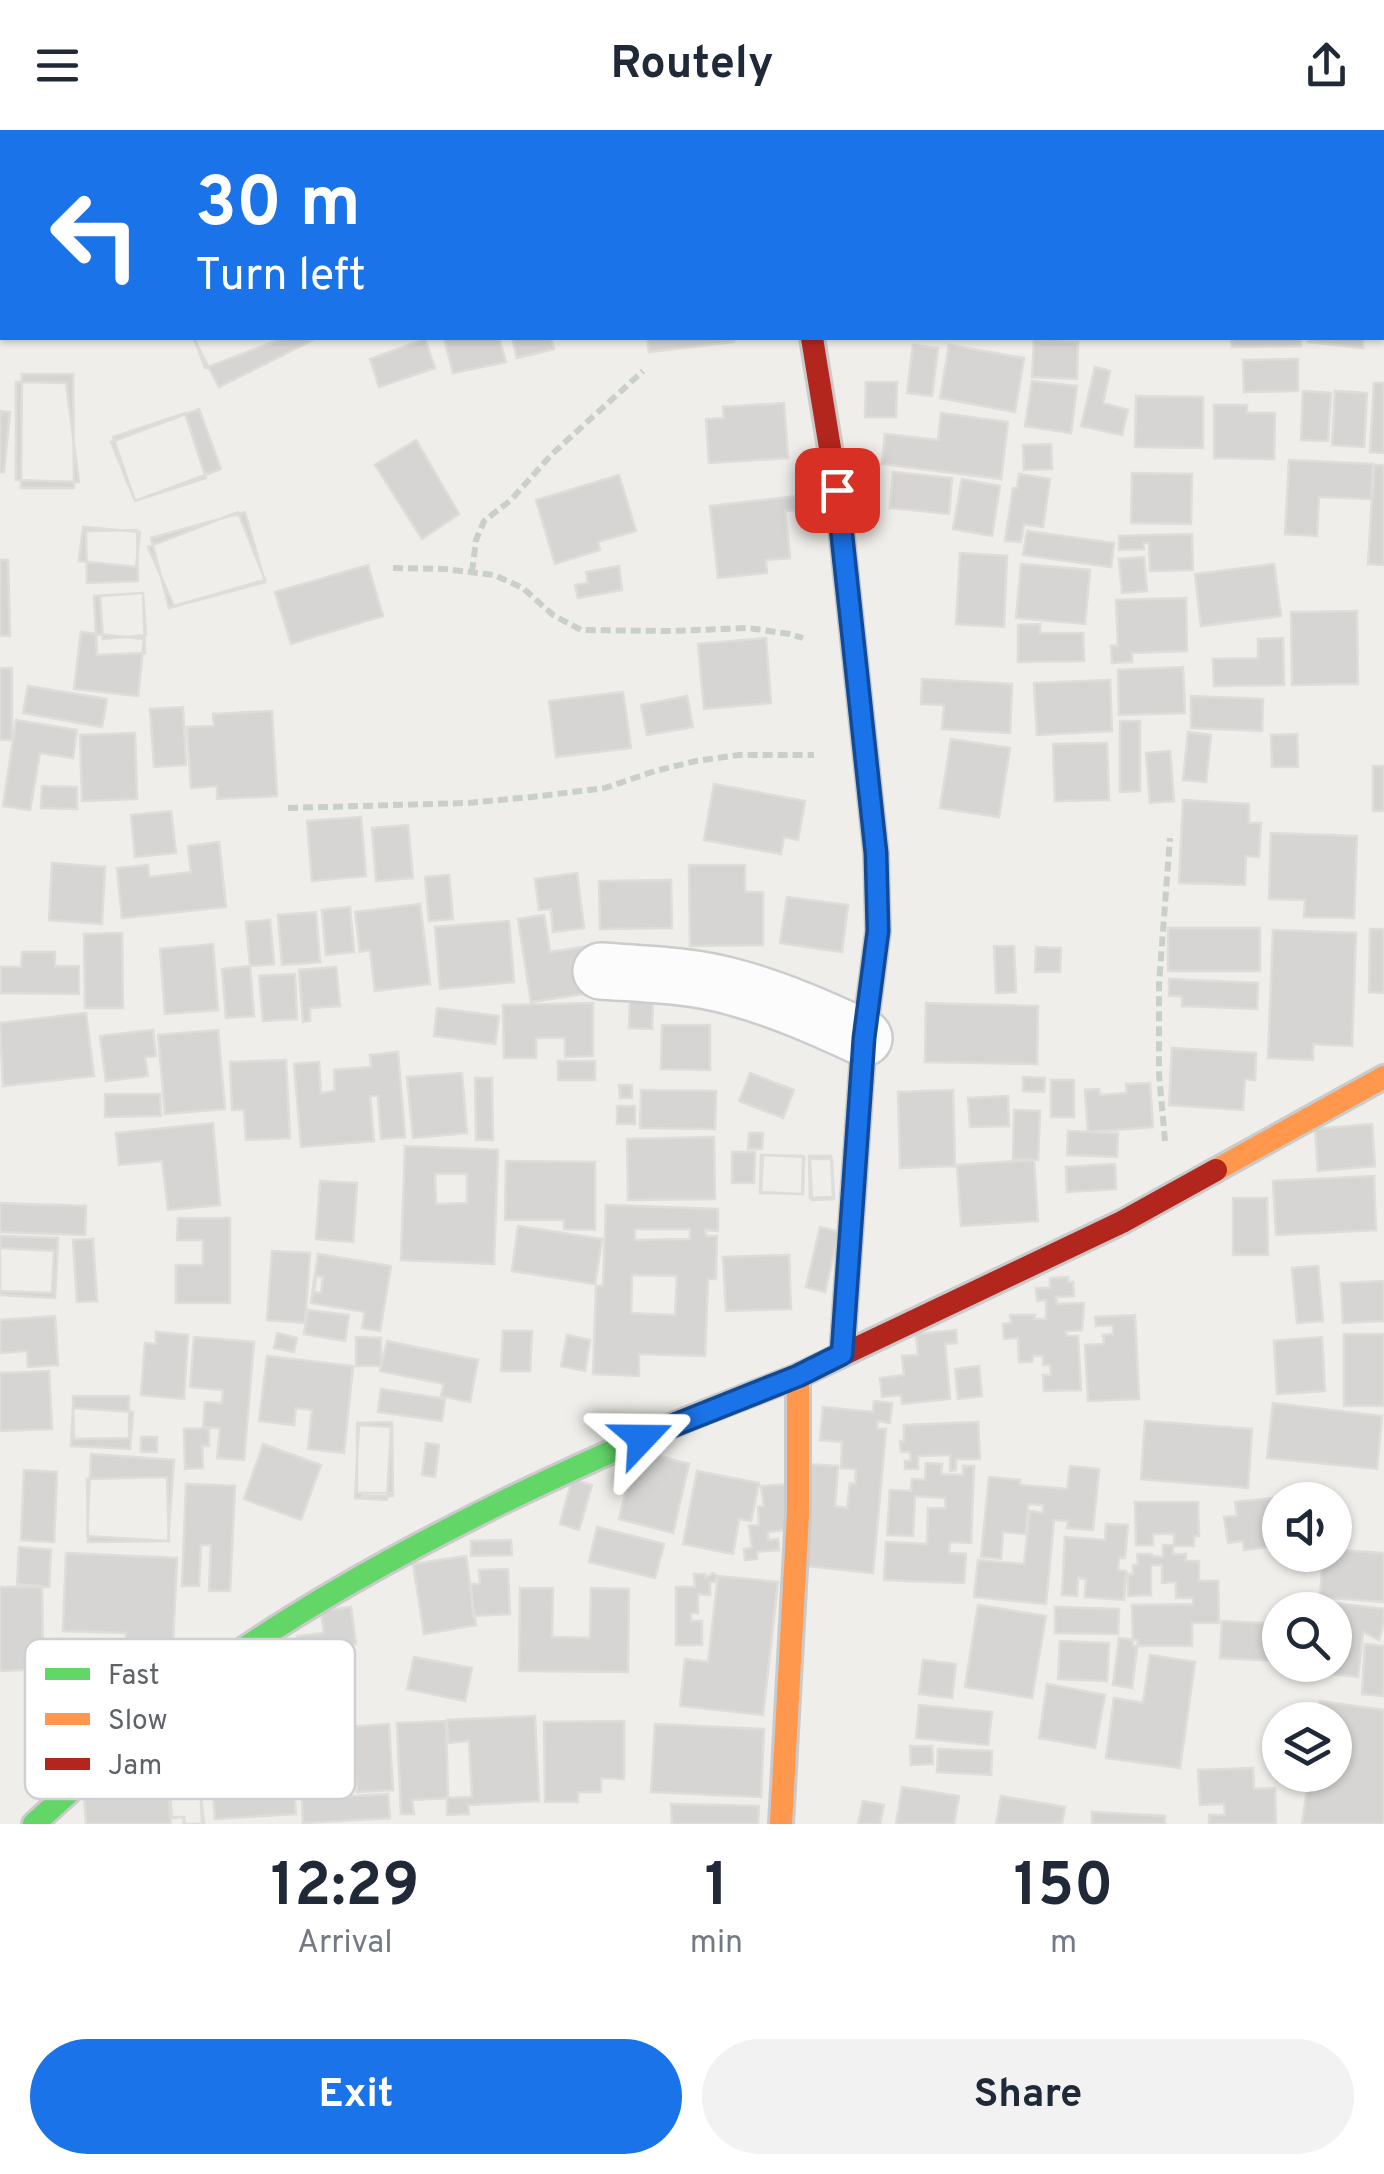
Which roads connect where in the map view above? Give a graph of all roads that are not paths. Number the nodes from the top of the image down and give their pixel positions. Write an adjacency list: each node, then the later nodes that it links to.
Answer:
1 (812, 340): 3 (street)
2 (602, 970): 3 (street)
3 (864, 1038): 5 (street)
4 (1384, 1077): 5 (street)
5 (842, 1354): 6 (street)
6 (798, 1376): 7 (street); 10 (street)
7 (259, 1639)
8 (62, 1799): 9 (street)
9 (34, 1824)
10 (781, 1824)

